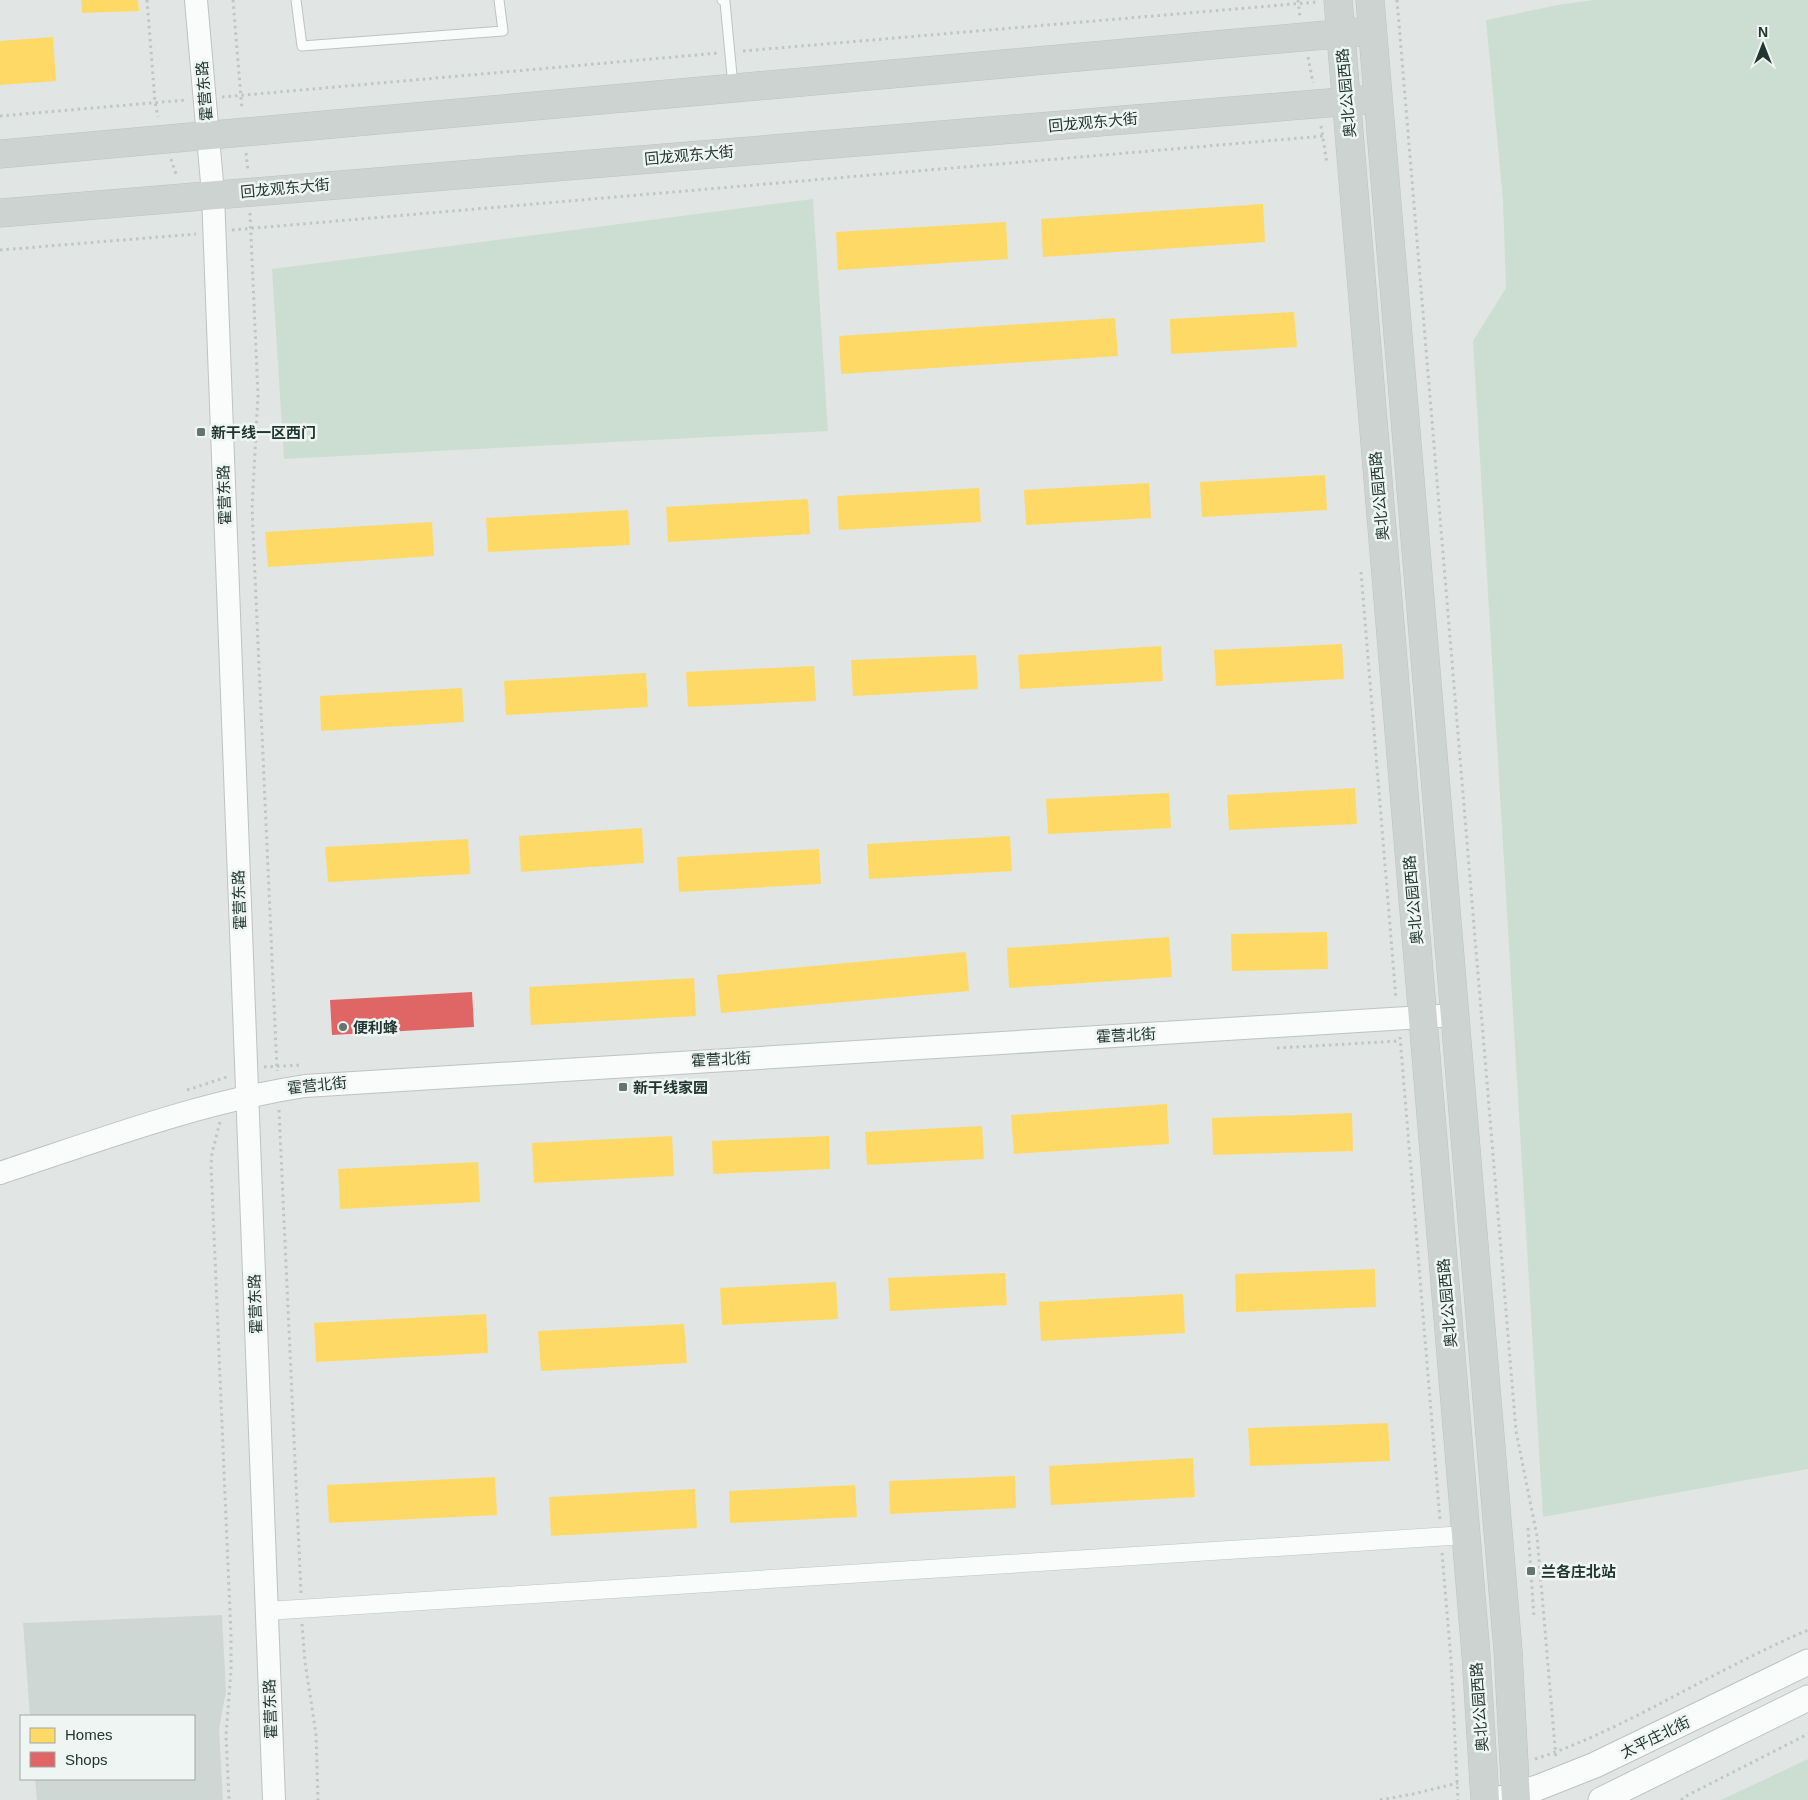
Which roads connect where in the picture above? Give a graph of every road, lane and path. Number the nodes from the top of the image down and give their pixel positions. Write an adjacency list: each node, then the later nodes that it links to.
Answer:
1 (147, 0): 23 (path)
2 (196, 0): 22 (street, 霍营东路)
3 (233, 0): 20 (path)
4 (296, 0): 5 (lane)
5 (499, 0)
6 (722, 0): 12 (lane)
7 (1370, 0): 10 (main road, 奥北公园西路)
8 (1397, 0): 19 (path)
9 (1328, 1): 11 (main road, 奥北公园西路); 12 (path)
10 (1373, 30): 11 (main road); 15 (main road, 奥北公园西路)
11 (1341, 33): 13 (main road); 16 (main road, 奥北公园西路)
12 (730, 52): 13 (lane); 14 (path)
13 (734, 88): 20 (main road)
14 (299, 90)
15 (1378, 98): 16 (main road, 回龙观东大街); 19 (main road, 奥北公园西路)
16 (1346, 101): 21 (main road, 奥北公园西路); 25 (main road, 回龙观东大街)
17 (108, 106): 18 (path)
18 (0, 116)
19 (1394, 130): 35 (main road, 奥北公园西路); 51 (path)
20 (244, 132): 22 (main road); 25 (path)
21 (1349, 134): 29 (path); 36 (main road, 奥北公园西路)
22 (208, 136): 23 (main road); 26 (street, 霍营东路)
23 (165, 140): 24 (main road); 27 (path)
24 (0, 154)
25 (250, 192): 26 (main road, 回龙观东大街); 37 (path)
26 (212, 194): 27 (main road, 回龙观东大街); 39 (street, 霍营东路)
27 (183, 197): 28 (main road, 回龙观东大街); 31 (path)
28 (0, 213)
29 (311, 224)
30 (122, 240): 32 (path)
31 (197, 242)
32 (0, 250)
33 (1361, 571): 34 (path)
34 (1394, 964)
35 (1455, 1016): 36 (street, 霍营北街); 55 (main road, 奥北公园西路)
36 (1423, 1017): 39 (street, 霍营北街); 44 (main road, 奥北公园西路)
37 (276, 1038)
38 (1402, 1068): 44 (path)
39 (247, 1096): 42 (street, 霍营北街); 46 (street, 霍营东路)
40 (280, 1139): 45 (path)
41 (212, 1153): 56 (path)
42 (0, 1173)
43 (1528, 1528): 47 (path)
44 (1454, 1536): 45 (street); 60 (path); 61 (main road, 奥北公园西路)
45 (302, 1609): 46 (street); 58 (path)
46 (266, 1611): 57 (street, 霍营东路)
47 (1534, 1618)
48 (1808, 1630): 53 (path)
49 (1808, 1662): 55 (main road, 太平庄北街)
50 (1808, 1698): 62 (main road)
51 (1552, 1719)
52 (1808, 1734): 63 (path)
53 (1592, 1738)
54 (1432, 1790): 59 (path)
55 (1510, 1798)
56 (229, 1800)
57 (274, 1800)
58 (318, 1800)
59 (1380, 1800)
60 (1458, 1800)
61 (1485, 1800)
62 (1601, 1800)
63 (1681, 1800)

